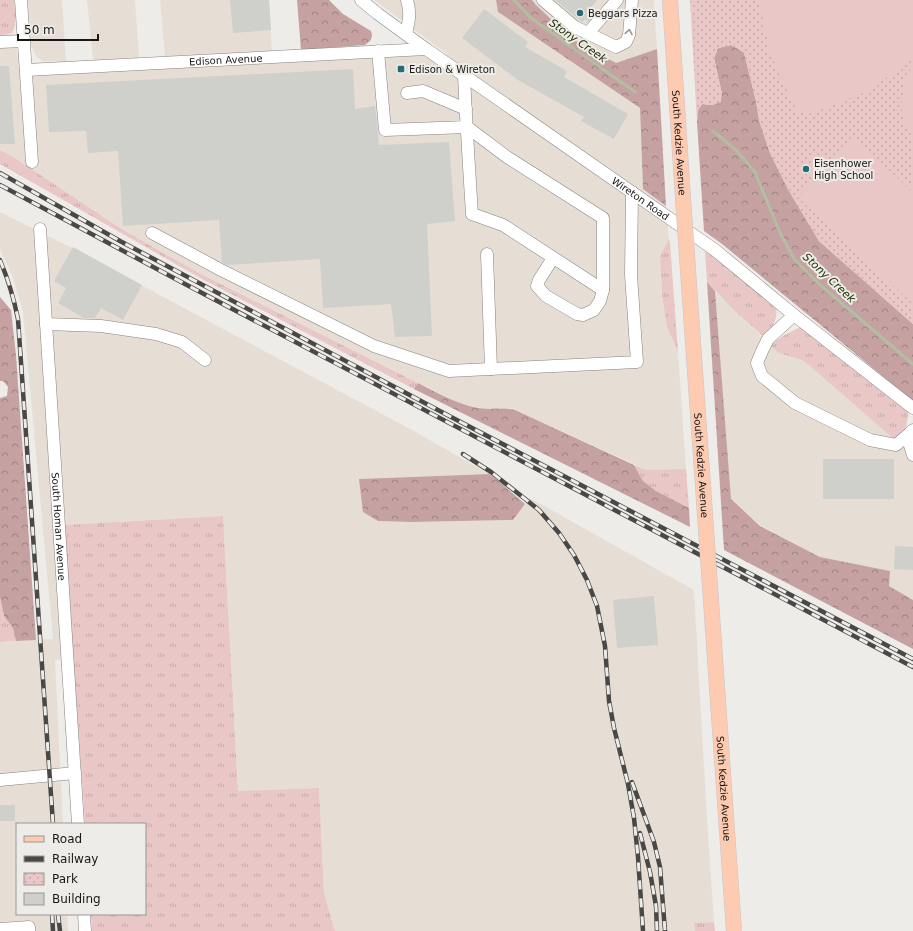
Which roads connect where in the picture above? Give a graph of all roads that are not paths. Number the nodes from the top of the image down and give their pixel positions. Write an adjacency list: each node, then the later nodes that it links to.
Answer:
1 (21, 0): 10 (street)
2 (361, 0): 9 (street, Wireton Road)
3 (407, 0): 9 (street)
4 (543, 0): 8 (street)
5 (617, 0): 8 (street)
6 (632, 0): 8 (street, one-way to 6)
7 (670, 0): 40 (main road, South Kedzie Avenue, bridge)
8 (588, 33)
9 (406, 34): 12 (street, Wireton Road)
10 (24, 41): 11 (street); 14 (street)
11 (0, 42)
12 (426, 48): 13 (street, Edison Avenue); 15 (street, Wireton Road)
13 (378, 51): 14 (street, Edison Avenue); 18 (street)
14 (26, 70): 19 (street)
15 (464, 74): 17 (street); 20 (street, Wireton Road)
16 (407, 93): 17 (street)
17 (466, 109): 18 (street)
18 (467, 127): 24 (street); 25 (street)
19 (32, 162)
20 (632, 192): 26 (street, Wireton Road); 29 (street)
21 (40, 229): 27 (street, South Homan Avenue)
22 (152, 233): 29 (street)
23 (487, 254): 29 (street)
24 (553, 258): 25 (street); 25 (street)
25 (603, 290)
26 (794, 315): 30 (street, Wireton Road); 31 (street)
27 (46, 324): 28 (street); 33 (street, South Homan Avenue)
28 (205, 360)
29 (491, 369)
30 (913, 408)
31 (910, 433): 32 (street)
32 (913, 455)
33 (75, 773): 34 (street); 35 (street, South Homan Avenue)
34 (0, 780)
35 (78, 823)
36 (84, 915): 39 (street)
37 (0, 929): 38 (street)
38 (29, 931)
39 (85, 931)
40 (734, 931)

